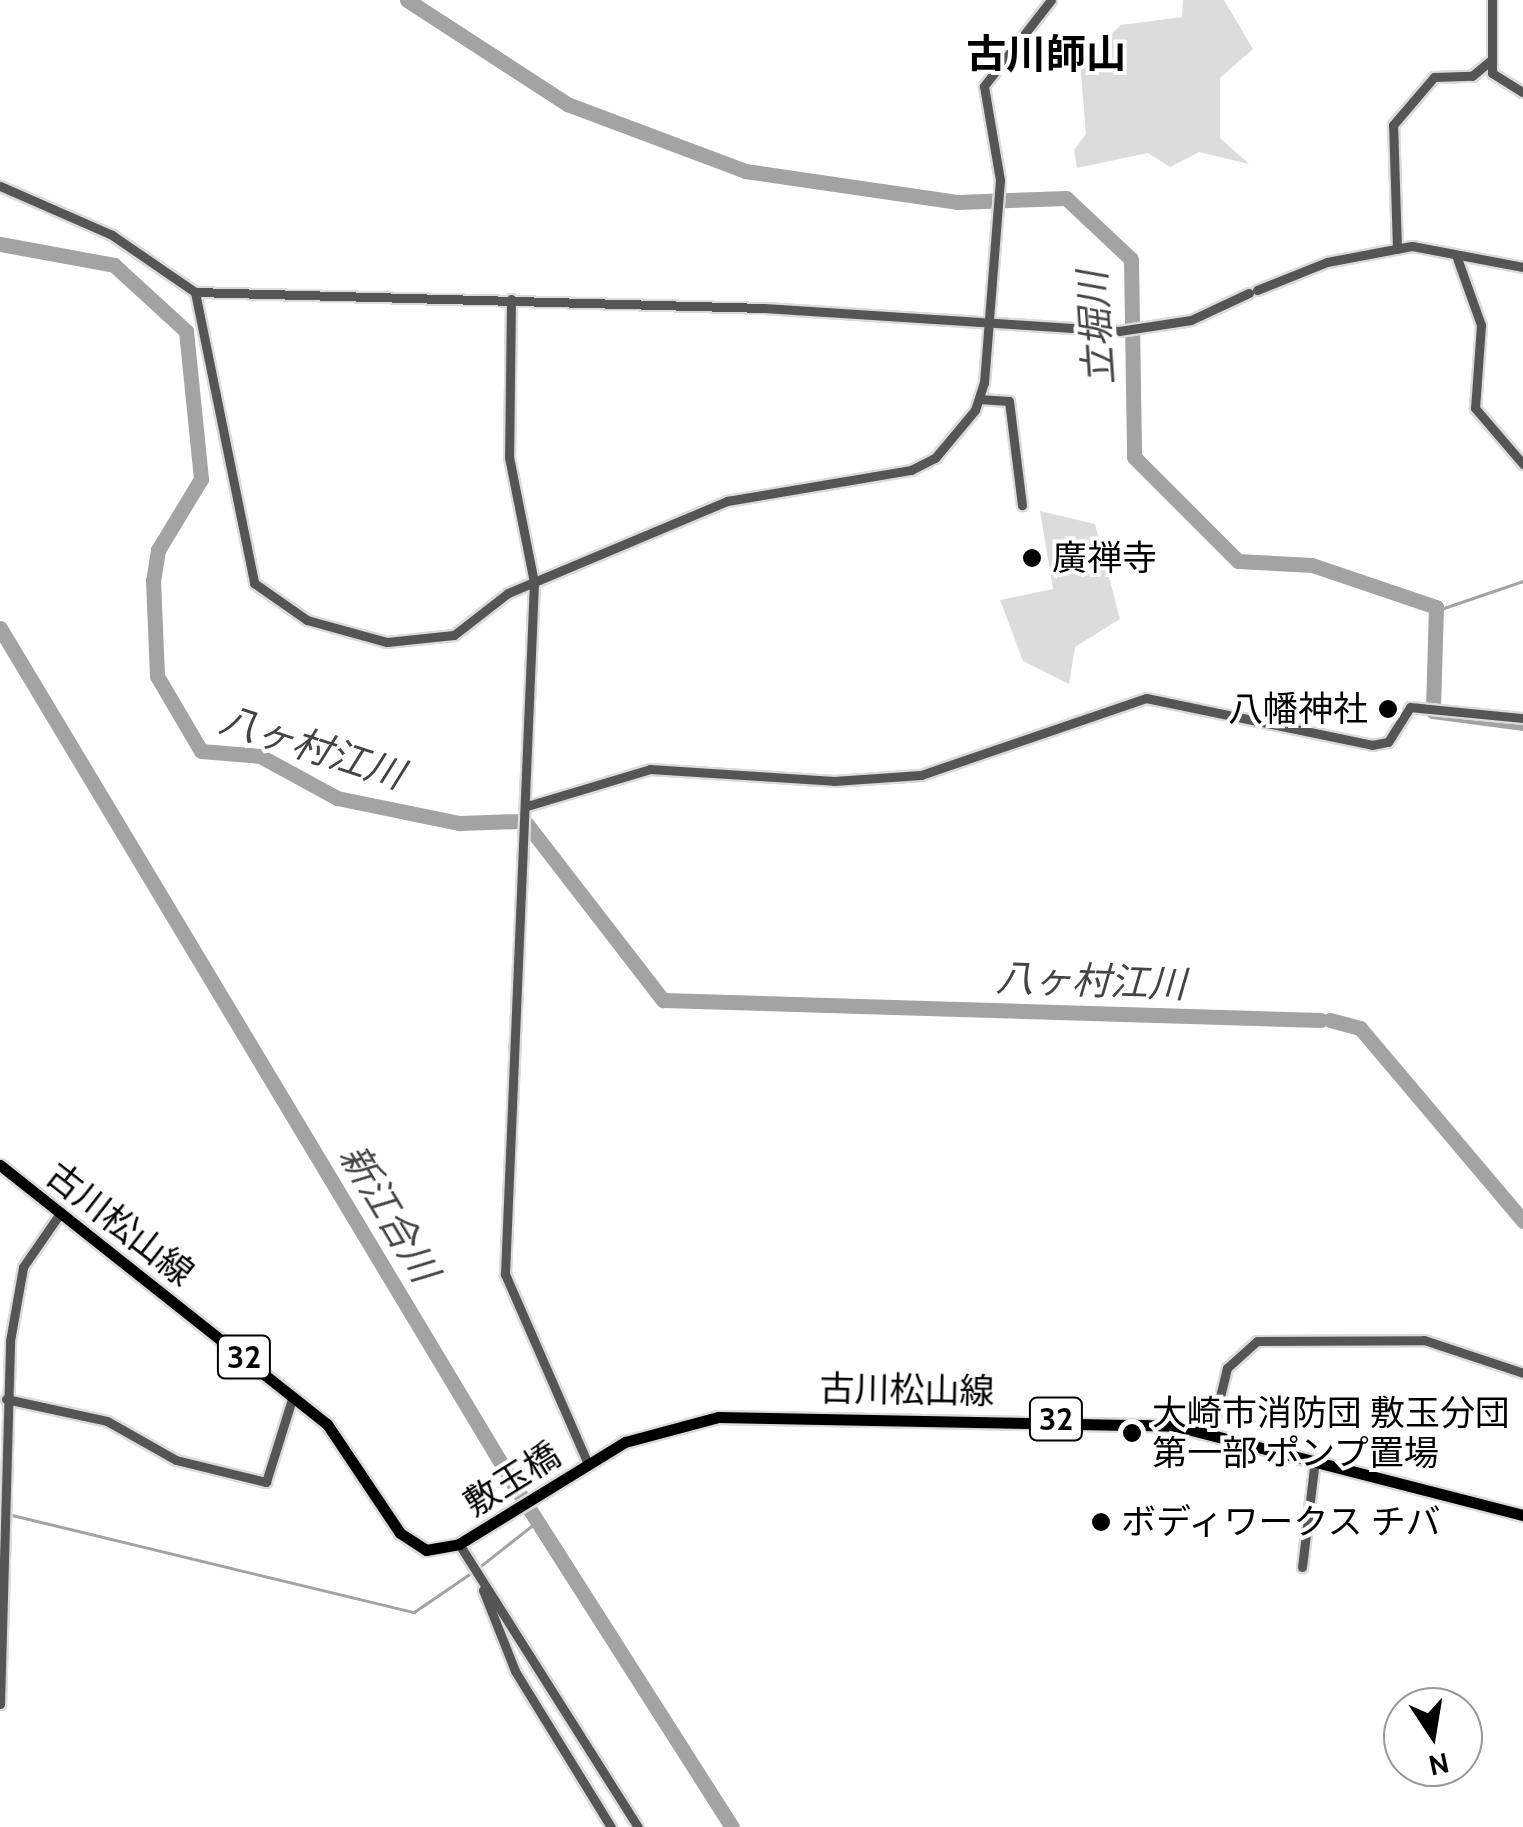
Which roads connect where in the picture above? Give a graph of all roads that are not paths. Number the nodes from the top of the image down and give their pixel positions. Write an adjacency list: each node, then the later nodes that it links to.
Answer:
1 (1050, 0): 11 (street)
2 (1492, 0): 3 (street)
3 (1490, 61): 4 (street); 6 (street)
4 (1523, 92)
5 (0, 186): 9 (street)
6 (1397, 249): 7 (street); 11 (street)
7 (1457, 258): 8 (street); 13 (street)
8 (1523, 267)
9 (195, 292): 10 (street); 15 (street)
10 (511, 299): 11 (street); 15 (street)
11 (988, 324): 12 (street)
12 (979, 399): 14 (street); 15 (street)
13 (1523, 464)
14 (1022, 505)
15 (534, 582): 17 (street)
16 (1523, 718): 17 (street)
17 (527, 806): 26 (street)
18 (0, 1164): 19 (main road, 古川松山線 / 32)
19 (60, 1212): 20 (street); 22 (main road, 古川松山線 / 32)
20 (5, 1346): 23 (street)
21 (1523, 1372): 24 (street)
22 (293, 1396): 23 (street); 28 (main road, 古川松山線 / 32)
23 (6, 1400): 31 (street)
24 (1210, 1434): 25 (main road, 古川松山線 / 32); 26 (main road, 古川松山線 / 32)
25 (1314, 1460): 27 (main road, 古川松山線 / 32); 29 (street)
26 (588, 1464): 28 (main road, 敷玉橋 / 32)
27 (1523, 1515)
28 (462, 1542): 30 (street)
29 (1302, 1567)
30 (479, 1578): 33 (street); 34 (street)
31 (1, 1644): 32 (street)
32 (0, 1704)
33 (611, 1827)
34 (638, 1827)

